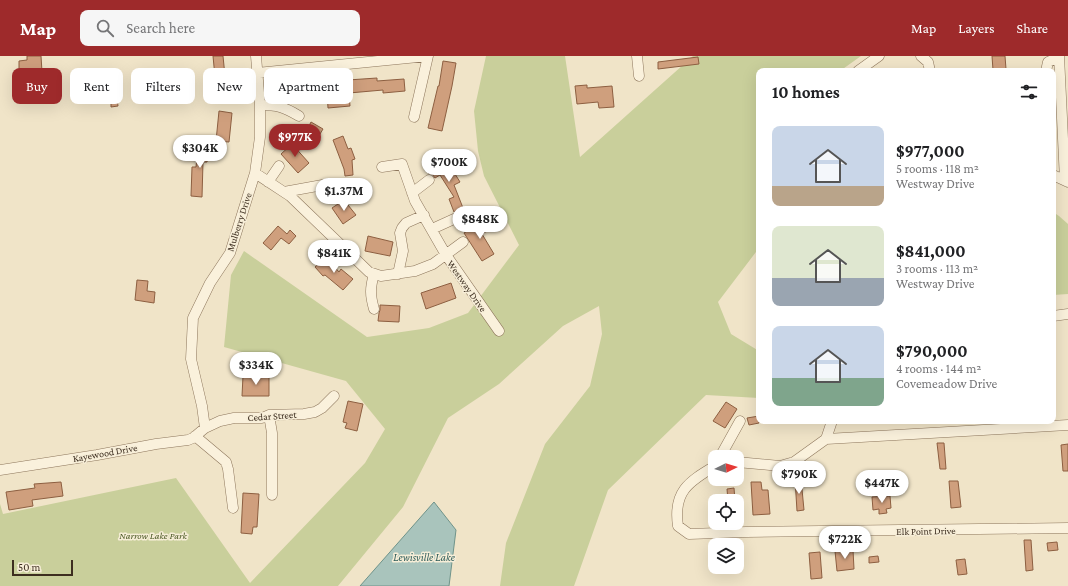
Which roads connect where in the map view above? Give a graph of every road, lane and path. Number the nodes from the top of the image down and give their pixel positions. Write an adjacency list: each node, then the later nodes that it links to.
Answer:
1 (256, 56): 10 (street, Mulberry Drive)
2 (428, 56): 10 (street); 15 (street)
3 (636, 56): 11 (street)
4 (879, 56): 7 (street)
5 (921, 56): 8 (street)
6 (1059, 57): 9 (street); 12 (street)
7 (862, 68)
8 (929, 68)
9 (1047, 68)
10 (257, 73): 13 (street, Mulberry Drive)
11 (639, 76)
12 (1057, 103): 16 (street)
13 (260, 105): 14 (street); 19 (street, Mulberry Drive)
14 (299, 116)
15 (414, 117)
16 (1057, 121): 22 (street)
17 (279, 166): 23 (street)
18 (382, 167): 26 (street)
19 (255, 173): 23 (street); 43 (street, Mulberry Drive)
20 (1056, 176): 22 (street)
21 (429, 180): 26 (street)
22 (1066, 181)
23 (268, 182): 25 (street)
24 (328, 184): 25 (street)
25 (284, 192): 32 (street)
26 (412, 193): 28 (street)
27 (465, 214): 29 (street)
28 (424, 215): 29 (street); 33 (street)
29 (432, 229): 31 (street)
30 (463, 242): 31 (street)
31 (446, 255): 33 (street, Westway Drive); 37 (street, Westway Drive)
32 (374, 274): 33 (street, Westway Drive); 34 (street)
33 (398, 274)
34 (374, 309)
35 (1068, 314): 36 (street)
36 (1056, 316)
37 (499, 331)
38 (334, 396): 39 (street, Cedar Street)
39 (269, 415): 43 (street, Cedar Street); 50 (street)
40 (740, 421): 46 (street)
41 (831, 424): 45 (street)
42 (1068, 425): 45 (street)
43 (205, 428): 44 (street, Kayewood Drive)
44 (196, 436): 48 (street, Kayewood Drive); 51 (street)
45 (826, 439): 47 (street)
46 (724, 450)
47 (744, 463)
48 (0, 470)
49 (708, 470): 52 (street, Elk Point Drive)
50 (272, 495)
51 (233, 508)
52 (1068, 528)

